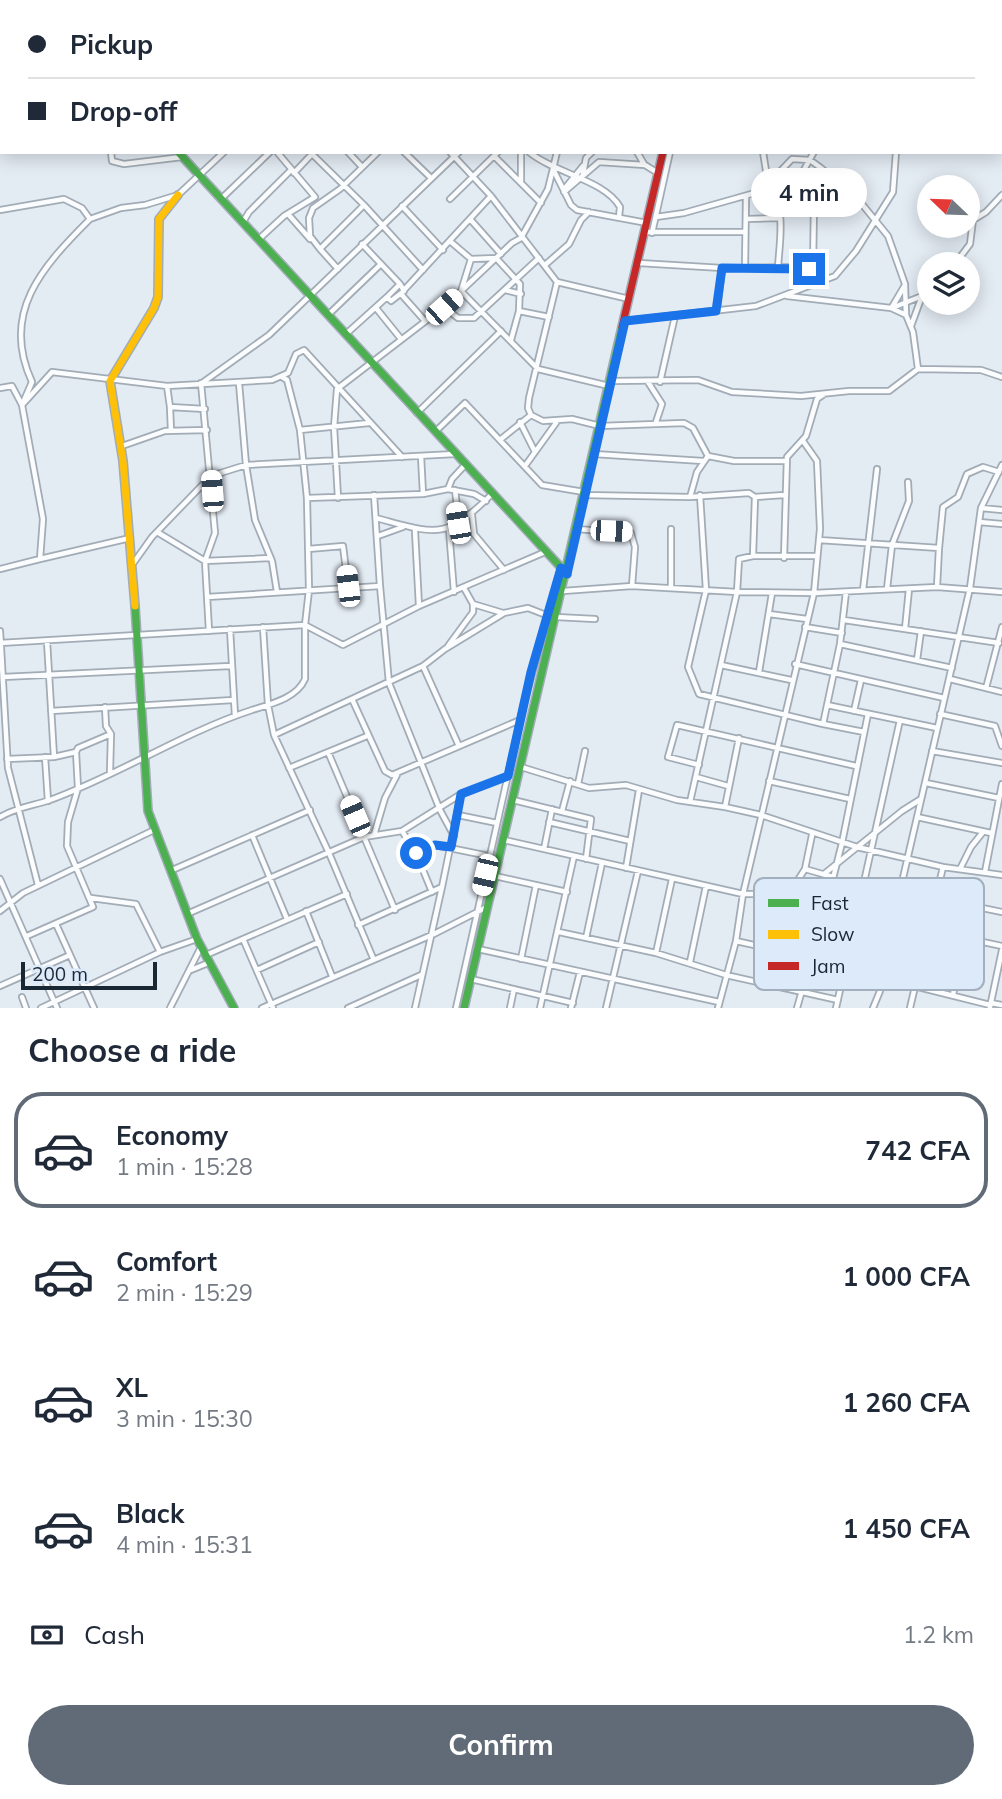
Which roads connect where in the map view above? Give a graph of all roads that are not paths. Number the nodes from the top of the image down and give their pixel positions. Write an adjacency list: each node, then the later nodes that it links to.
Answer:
1 (111, 154): 22 (street)
2 (222, 154): 31 (street)
3 (269, 154): 44 (street)
4 (279, 154): 28 (street)
5 (310, 154): 28 (street)
6 (312, 154): 36 (street)
7 (350, 154): 26 (street)
8 (376, 154): 26 (street)
9 (406, 154): 33 (street)
10 (454, 154): 30 (street); 33 (street)
11 (496, 154): 30 (street); 35 (street)
12 (521, 154): 35 (street)
13 (532, 154): 27 (street)
14 (556, 154): 27 (street)
15 (590, 154): 25 (street)
16 (638, 154): 24 (street)
17 (663, 154): 29 (main road)
18 (670, 154): 53 (street)
19 (763, 154): 37 (street)
20 (813, 154): 23 (street)
21 (896, 154): 59 (street)
22 (180, 155): 31 (main road)
23 (810, 160): 37 (street); 40 (street); 59 (street)
24 (643, 164): 29 (street); 34 (street)
25 (583, 166): 32 (street); 34 (street)
26 (362, 167): 36 (street)
27 (553, 168): 32 (street); 38 (street); 47 (street)
28 (293, 171): 45 (street); 60 (street)
29 (659, 173): 61 (main road)
30 (472, 175): 42 (street); 46 (street)
31 (200, 176): 39 (street); 44 (main road)
32 (572, 176): 34 (street); 38 (street)
33 (431, 178): 49 (street)
34 (582, 180): 38 (street); 55 (street)
35 (521, 182): 47 (street)
36 (344, 185): 45 (street); 48 (street)
37 (769, 186): 40 (street); 43 (street); 54 (street)
38 (564, 192): 51 (street)
39 (178, 195): 56 (street); 124 (main road)
40 (792, 195): 54 (street); 82 (street)
41 (1002, 195): 72 (street)
42 (491, 196): 57 (street); 65 (street)
43 (746, 197): 53 (street); 58 (street)
44 (221, 199): 60 (main road)
45 (317, 199): 52 (street); 67 (street)
46 (450, 199)
47 (541, 203): 65 (street)
48 (363, 205): 62 (street); 70 (street)
49 (402, 206): 62 (street); 71 (street)
50 (0, 210): 56 (street)
51 (589, 212): 55 (street); 79 (street)
52 (288, 214): 66 (street); 67 (street)
53 (656, 216): 63 (street)
54 (780, 216): 58 (street); 82 (street)
55 (619, 218): 61 (street)
56 (90, 219): 99 (street)
57 (470, 219): 68 (street); 73 (street)
58 (746, 219): 64 (street)
59 (876, 219): 87 (street); 94 (street)
60 (243, 223): 66 (main road)
61 (648, 223): 63 (main road)
62 (383, 224): 69 (street); 84 (street)
63 (649, 232): 64 (street); 77 (main road)
64 (745, 232): 81 (street)
65 (521, 238): 73 (street); 75 (street)
66 (258, 240): 93 (main road)
67 (311, 240): 70 (street)
68 (451, 242): 71 (street); 76 (street)
69 (362, 244): 78 (street); 83 (street)
70 (320, 250): 83 (street)
71 (443, 250): 84 (street)
72 (964, 252)
73 (501, 254): 74 (street)
74 (496, 258): 76 (street); 85 (street); 90 (street)
75 (539, 258): 79 (street); 85 (street)
76 (471, 259): 90 (street)
77 (639, 263): 80 (street); 97 (main road)
78 (381, 264): 88 (street); 108 (street)
79 (544, 265): 86 (street)
80 (722, 268): 81 (street); 105 (street)
81 (744, 268): 82 (street)
82 (778, 268)
83 (338, 269): 93 (street)
84 (423, 270): 88 (street)
85 (516, 278): 89 (street); 92 (street)
86 (557, 282): 97 (street); 110 (street)
87 (905, 284): 98 (street); 102 (street)
88 (402, 286): 91 (street); 95 (street)
89 (505, 290): 92 (street); 106 (street)
90 (461, 291): 100 (street); 106 (street)
91 (401, 294): 95 (street); 111 (street)
92 (521, 294): 104 (street)
93 (309, 295): 108 (main road); 127 (street)
94 (784, 295): 102 (street); 105 (street)
95 (387, 297): 101 (street)
96 (917, 297): 98 (street)
97 (630, 299): 112 (main road)
98 (906, 300): 102 (street); 107 (street)
99 (17, 307)
100 (444, 307): 106 (street); 111 (street)
101 (376, 308): 115 (street); 116 (street)
102 (891, 308): 107 (street)
103 (917, 310): 113 (street)
104 (519, 311): 110 (street); 117 (street)
105 (716, 311): 109 (street)
106 (482, 312): 114 (street)
107 (906, 314): 113 (street)
108 (327, 315): 115 (main road)
109 (675, 316): 112 (street); 126 (street)
110 (549, 317): 120 (street)
111 (425, 321): 116 (street)
112 (625, 321): 129 (main road)
113 (911, 327): 121 (street)
114 (501, 331): 117 (street); 137 (street)
115 (346, 335): 119 (main road)
116 (401, 339): 119 (street)
117 (511, 340): 120 (street)
118 (15, 350): 134 (street)
119 (372, 363): 132 (street); 137 (main road)
120 (538, 369): 129 (street); 138 (street)
121 (918, 369): 123 (street); 133 (street)
122 (282, 377): 128 (street); 132 (street); 145 (street)
123 (1002, 377)
124 (110, 381): 130 (street); 134 (street); 151 (main road)
125 (648, 382): 126 (street); 129 (street); 140 (street)
126 (660, 382): 133 (street)
127 (201, 383): 128 (street); 130 (street); 136 (street)
128 (239, 383): 162 (street)
129 (610, 383): 143 (main road)
130 (167, 386): 135 (street)
131 (0, 388): 134 (street)
132 (337, 388): 141 (street); 144 (street)
133 (824, 394): 150 (street)
134 (22, 405): 208 (street)
135 (170, 408): 136 (street); 147 (street)
136 (205, 409): 146 (street)
137 (417, 413): 148 (main road)
138 (531, 415): 139 (street); 142 (street)
139 (520, 422): 149 (street); 152 (street)
140 (656, 422): 143 (street); 156 (street)
141 (370, 423): 144 (street); 157 (street)
142 (556, 423): 143 (street); 152 (street)
143 (600, 426): 154 (main road)
144 (334, 427): 145 (street); 158 (street)
145 (300, 429): 161 (street)
146 (207, 430): 147 (street); 168 (street)
147 (171, 431): 151 (street)
148 (435, 432): 149 (street); 153 (main road)
149 (501, 439): 165 (street)
150 (803, 441): 160 (street); 198 (street)
151 (122, 446): 197 (main road)
152 (535, 452): 165 (street)
153 (456, 454): 155 (street); 163 (main road)
154 (594, 454): 159 (street); 172 (main road)
155 (421, 456): 157 (street); 173 (street)
156 (708, 456): 159 (street); 160 (street)
157 (402, 457): 158 (street)
158 (337, 460): 161 (street); 181 (street)
159 (703, 461): 178 (street)
160 (786, 461): 177 (street)
161 (304, 462): 162 (street); 180 (street)
162 (246, 465): 168 (street); 206 (street)
163 (465, 465): 170 (street); 175 (main road)
164 (1002, 465): 167 (street)
165 (524, 466): 172 (street)
166 (877, 469): 199 (street)
167 (999, 472): 183 (street); 201 (street)
168 (211, 476): 195 (street); 209 (street)
169 (908, 482): 200 (street)
170 (448, 489): 171 (street); 173 (street)
171 (455, 490): 182 (street); 188 (street)
172 (584, 493): 178 (street); 191 (main road)
173 (423, 494): 174 (street)
174 (374, 495): 181 (street); 186 (street)
175 (492, 495): 182 (street); 203 (main road)
176 (701, 495): 178 (street); 179 (street); 225 (street)
177 (784, 495): 179 (street); 207 (street)
178 (690, 497)
179 (755, 497): 204 (street)
180 (307, 498): 181 (street); 202 (street)
181 (338, 498)
182 (486, 501): 185 (street)
183 (981, 508): 184 (street); 187 (street)
184 (1002, 510)
185 (472, 514): 188 (street); 212 (street)
186 (376, 518): 190 (street); 196 (street)
187 (979, 522): 189 (street); 220 (street)
188 (458, 523): 193 (street)
189 (1002, 524)
190 (404, 527): 194 (street); 196 (street)
191 (576, 529): 213 (main road); 216 (street)
192 (671, 529): 217 (street)
193 (449, 530): 194 (street); 228 (street)
194 (415, 531): 236 (street)
195 (157, 532): 209 (street); 210 (street)
196 (378, 536): 215 (street)
197 (130, 538): 208 (street); 210 (main road)
198 (819, 540): 199 (street); 205 (street)
199 (869, 542): 200 (street); 226 (street)
200 (892, 545): 201 (street); 221 (street)
201 (939, 548): 218 (street)
202 (308, 549): 214 (street); 223 (street)
203 (545, 552): 212 (street); 213 (main road)
204 (753, 556): 207 (street); 231 (street)
205 (817, 556): 207 (street); 233 (street)
206 (270, 558): 209 (street); 227 (street)
207 (784, 558)
208 (40, 559): 211 (street)
209 (205, 561): 234 (street)
210 (132, 566): 255 (main road)
211 (0, 569)
212 (503, 570): 219 (street)
213 (564, 571): 224 (main road); 239 (street)
214 (348, 586): 215 (street); 223 (street)
215 (380, 586): 244 (street)
216 (632, 586): 217 (street); 224 (street)
217 (671, 587): 225 (street)
218 (937, 587): 220 (street); 222 (street)
219 (464, 588): 228 (street); 235 (street)
220 (970, 588): 230 (street); 256 (street)
221 (887, 589): 222 (street); 226 (street)
222 (909, 589): 250 (street)
223 (309, 590): 227 (street); 245 (street)
224 (563, 590): 240 (main road)
225 (706, 590): 231 (street); 281 (street)
226 (863, 590): 229 (street)
227 (276, 592): 234 (street)
228 (454, 592): 236 (street)
229 (846, 592): 233 (street); 243 (street)
230 (1002, 592)
231 (737, 593): 232 (street); 266 (street)
232 (772, 593): 233 (street); 238 (street)
233 (814, 593): 242 (street)
234 (208, 597): 252 (street)
235 (473, 604): 237 (street); 261 (street)
236 (419, 606): 244 (street)
237 (504, 613): 239 (street); 261 (street)
238 (769, 614): 242 (street); 271 (street)
239 (546, 615): 295 (street)
240 (556, 617): 241 (street); 321 (main road)
241 (595, 619)
242 (807, 619): 247 (street)
243 (844, 620): 250 (street); 254 (street)
244 (383, 623): 245 (street); 278 (street)
245 (305, 625): 246 (street); 286 (street)
246 (263, 627): 249 (street); 286 (street)
247 (805, 627): 254 (street); 265 (street)
248 (1002, 627): 259 (street)
249 (230, 629): 252 (street); 267 (street)
250 (905, 629): 253 (street)
251 (0, 631): 258 (street)
252 (209, 631): 255 (street)
253 (920, 631): 256 (street); 264 (street)
254 (842, 633): 260 (street)
255 (138, 634): 257 (street); 270 (main road)
256 (959, 637): 259 (street); 269 (street)
257 (47, 640): 258 (street); 273 (street)
258 (0, 643): 274 (street)
259 (999, 643): 263 (street)
260 (840, 644): 264 (street); 272 (street)
261 (445, 649): 268 (street)
262 (1002, 652): 263 (street)
263 (994, 659): 279 (street)
264 (916, 660): 269 (street)
265 (795, 664): 272 (street); 276 (street)
266 (721, 665): 271 (street); 281 (street)
267 (230, 666): 270 (street); 284 (street)
268 (423, 666): 278 (street); 306 (street)
269 (952, 668): 275 (street)
270 (141, 672): 273 (street); 285 (main road)
271 (758, 672): 276 (street)
272 (834, 674): 277 (street); 287 (street)
273 (49, 675): 274 (street); 289 (street)
274 (3, 677): 304 (street)
275 (950, 679): 279 (street); 282 (street)
276 (791, 680): 291 (street)
277 (861, 680): 282 (street); 290 (street)
278 (389, 683): 283 (street); 317 (street)
279 (986, 688): 280 (street)
280 (1002, 691)
281 (714, 698): 291 (street); 299 (street)
282 (944, 698): 293 (street)
283 (352, 699): 302 (street); 303 (street)
284 (233, 700): 285 (street); 294 (street)
285 (142, 705): 288 (street); 313 (main road)
286 (268, 705): 294 (street); 302 (street)
287 (827, 705): 290 (street); 297 (street)
288 (105, 707): 289 (street); 301 (street)
289 (51, 711): 315 (street)
290 (854, 711): 292 (street)
291 (784, 714): 297 (street); 308 (street)
292 (868, 714): 296 (street); 300 (street)
293 (940, 714): 298 (street); 307 (street)
294 (235, 716): 313 (street)
295 (520, 720): 306 (street); 325 (street)
296 (900, 720): 298 (street); 357 (street)
297 (823, 724): 300 (street)
298 (937, 728): 310 (street)
299 (707, 731): 305 (street); 319 (street); 319 (street)
300 (864, 732): 320 (street)
301 (111, 734): 311 (street); 323 (street)
302 (274, 735): 322 (street)
303 (367, 736): 312 (street); 324 (street)
304 (3, 737): 316 (street)
305 (739, 738): 308 (street); 332 (street)
306 (459, 746): 317 (street)
307 (1002, 746)
308 (776, 747): 320 (street); 328 (street)
309 (585, 751): 330 (street)
310 (932, 751): 318 (street); 329 (street)
311 (76, 752): 315 (street); 333 (street)
312 (328, 752): 322 (street); 364 (street)
313 (146, 755): 323 (street); 354 (main road)
314 (46, 757): 315 (street); 316 (street); 340 (street)
315 (54, 757)
316 (8, 759): 342 (street)
317 (422, 763): 324 (street); 346 (street)
318 (1002, 763)
319 (699, 765): 326 (street)
320 (856, 766): 337 (street)
321 (521, 767): 327 (street); 339 (main road)
322 (289, 768): 345 (street)
323 (110, 772): 333 (street)
324 (397, 775): 361 (street)
325 (508, 776): 335 (street); 352 (street)
326 (696, 776): 332 (street); 341 (street)
327 (570, 781): 330 (street); 347 (street)
328 (769, 781): 337 (street); 348 (street)
329 (926, 783): 336 (street); 338 (street)
330 (578, 784): 334 (street)
331 (1002, 784): 336 (street)
332 (728, 786): 343 (street)
333 (78, 788): 340 (street); 380 (street)
334 (639, 790): 341 (street); 366 (street)
335 (461, 794): 346 (street); 349 (street)
336 (999, 798): 359 (street)
337 (850, 799): 367 (street)
338 (921, 799): 351 (street); 357 (street)
339 (513, 800): 344 (street); 365 (main road)
340 (48, 801): 342 (street)
341 (690, 802): 343 (street)
342 (18, 806): 350 (street); 399 (street)
343 (725, 807): 348 (street)
344 (552, 809): 347 (street); 353 (street)
345 (310, 810): 360 (street); 372 (street)
346 (440, 810): 355 (street); 363 (street)
347 (562, 811): 356 (street)
348 (761, 814): 362 (street); 406 (street)
349 (458, 815): 352 (street); 363 (street)
350 (0, 817)
351 (917, 817): 358 (street); 376 (street)
352 (497, 822): 374 (street)
353 (549, 822): 356 (street); 370 (street)
354 (154, 830): 380 (street); 386 (main road)
355 (402, 831): 361 (street); 373 (street)
356 (592, 831): 366 (street); 377 (street)
357 (877, 831): 369 (street); 371 (street)
358 (983, 832): 359 (street); 384 (street)
359 (991, 833): 387 (street)
360 (252, 835): 386 (street); 391 (street)
361 (374, 835): 364 (street)
362 (812, 835): 367 (street); 383 (street)
363 (454, 836): 368 (street)
364 (364, 837): 372 (street); 412 (street)
365 (504, 840): 370 (street); 389 (main road)
366 (630, 841): 382 (street)
367 (842, 843): 369 (street); 378 (street)
368 (451, 847): 373 (street); 374 (street); 402 (street)
369 (856, 847): 371 (street); 378 (street)
370 (544, 849): 375 (street)
371 (873, 851): 376 (street); 395 (street)
372 (329, 853): 391 (street); 405 (street)
373 (416, 853): 403 (street)
374 (489, 856): 416 (street)
375 (574, 856): 377 (street); 404 (street)
376 (906, 858): 381 (street); 396 (street)
377 (586, 859): 379 (street)
378 (837, 862): 388 (street); 392 (street)
379 (602, 863): 382 (street); 424 (street)
380 (77, 866): 399 (street); 408 (street)
381 (943, 867): 384 (street); 397 (street)
382 (626, 868): 385 (street)
383 (805, 869): 388 (street); 394 (street)
384 (960, 869): 387 (street)
385 (638, 871): 393 (street); 430 (street)
386 (169, 872): 417 (main road)
387 (985, 872): 390 (street)
388 (824, 874): 392 (street)
389 (495, 876): 400 (street); 410 (main road)
390 (1002, 876)
391 (271, 877): 417 (street); 418 (street)
392 (833, 877)
393 (672, 878): 401 (street); 435 (street)
394 (800, 878)
395 (866, 878)
396 (902, 878)
397 (940, 878)
398 (0, 879): 409 (street)
399 (38, 885): 409 (street)
400 (536, 885): 404 (street); 439 (street)
401 (706, 886): 406 (street); 440 (street)
402 (442, 887): 403 (street); 422 (street)
403 (432, 892): 412 (street)
404 (567, 892): 421 (street)
405 (347, 894): 414 (street); 420 (street)
406 (743, 894): 407 (street); 426 (street)
407 (754, 894)
408 (91, 898): 419 (street); 434 (street)
409 (12, 901): 413 (street); 423 (street)
410 (488, 907): 416 (street); 433 (main road)
411 (984, 908): 415 (street)
412 (394, 910): 420 (street)
413 (0, 911)
414 (306, 911): 418 (street); 427 (street)
415 (1002, 912)
416 (477, 913): 422 (street); 483 (street)
417 (187, 914): 428 (main road)
418 (287, 919): 425 (street)
419 (56, 923): 423 (street); 436 (street)
420 (358, 926): 438 (street)
421 (559, 932): 424 (street); 442 (street)
422 (434, 934): 438 (street); 447 (street)
423 (27, 936): 443 (street)
424 (586, 938): 430 (street)
425 (243, 939): 437 (street); 445 (street)
426 (736, 941): 431 (street); 448 (street)
427 (319, 942): 445 (street); 449 (street)
428 (199, 943): 434 (street); 437 (main road); 444 (street)
429 (984, 943): 432 (street)
430 (621, 945): 435 (street); 452 (street)
431 (754, 945)
432 (1002, 948): 450 (street)
433 (477, 949): 439 (street); 451 (main road)
434 (160, 952): 455 (street)
435 (656, 953): 440 (street)
436 (70, 955): 443 (street); 455 (street)
437 (205, 955): 441 (main road)
438 (373, 958): 449 (street)
439 (521, 959): 442 (street)
440 (690, 962): 448 (street)
441 (208, 963): 444 (street); 479 (main road)
442 (550, 966): 446 (street); 464 (street)
443 (41, 967): 454 (street); 467 (street)
444 (190, 970): 478 (street)
445 (257, 970): 472 (street)
446 (580, 972): 452 (street); 473 (street)
447 (422, 975): 481 (street); 482 (street)
448 (726, 975): 453 (street); 468 (street)
449 (332, 976): 472 (street)
450 (999, 976): 470 (street)
451 (470, 979): 456 (street); 484 (main road)
452 (612, 979): 468 (street); 487 (street)
453 (754, 982)
454 (0, 986)
455 (84, 986): 467 (street); 477 (street)
456 (514, 989): 464 (street); 485 (street)
457 (788, 990): 462 (street)
458 (840, 990): 466 (street)
459 (880, 990): 490 (street)
460 (931, 990): 463 (street)
461 (954, 990): 463 (street)
462 (801, 993): 466 (street); 488 (street)
463 (953, 995): 470 (street)
464 (542, 996): 473 (street); 486 (street)
465 (22, 997): 474 (street)
466 (838, 1000): 489 (street)
467 (54, 1002): 475 (street); 476 (street)
468 (719, 1005)
469 (911, 1005): 491 (street)
470 (990, 1005): 471 (street)
471 (1002, 1005)
472 (272, 1006): 480 (street)
473 (572, 1006)
474 (26, 1008)
475 (41, 1008)
476 (57, 1008)
477 (93, 1008)
478 (170, 1008)
479 (234, 1008)
480 (262, 1008)
481 (348, 1008)
482 (415, 1008)
483 (456, 1008)
484 (464, 1008)
485 (510, 1008)
486 (540, 1008)
487 (606, 1008)
488 (797, 1008)
489 (836, 1008)
490 (873, 1008)
491 (904, 1008)

